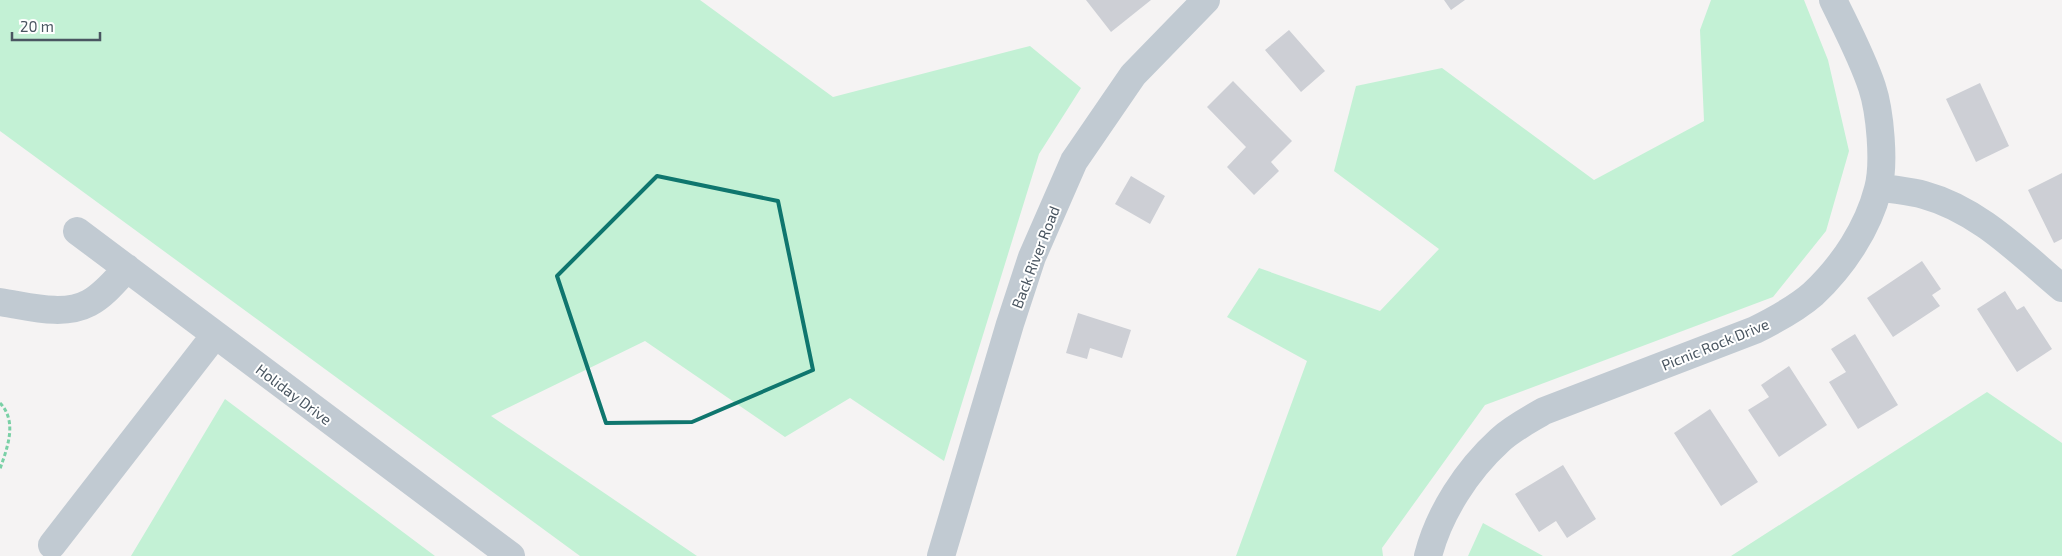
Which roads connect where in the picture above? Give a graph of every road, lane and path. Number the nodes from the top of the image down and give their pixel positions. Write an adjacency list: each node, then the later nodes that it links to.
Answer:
1 (1206, 0): 13 (street, Back River Road)
2 (1834, 0): 3 (street, Picnic Rock Drive)
3 (1879, 187): 6 (street); 14 (street, Picnic Rock Drive)
4 (77, 231): 5 (street, Holiday Drive)
5 (127, 268): 7 (street); 8 (street, Holiday Drive)
6 (2062, 288)
7 (0, 302)
8 (215, 335): 11 (street); 12 (street, Holiday Drive)
9 (0, 403): 10 (path)
10 (0, 469)
11 (52, 545)
12 (511, 556)
13 (941, 556)
14 (1428, 556)

